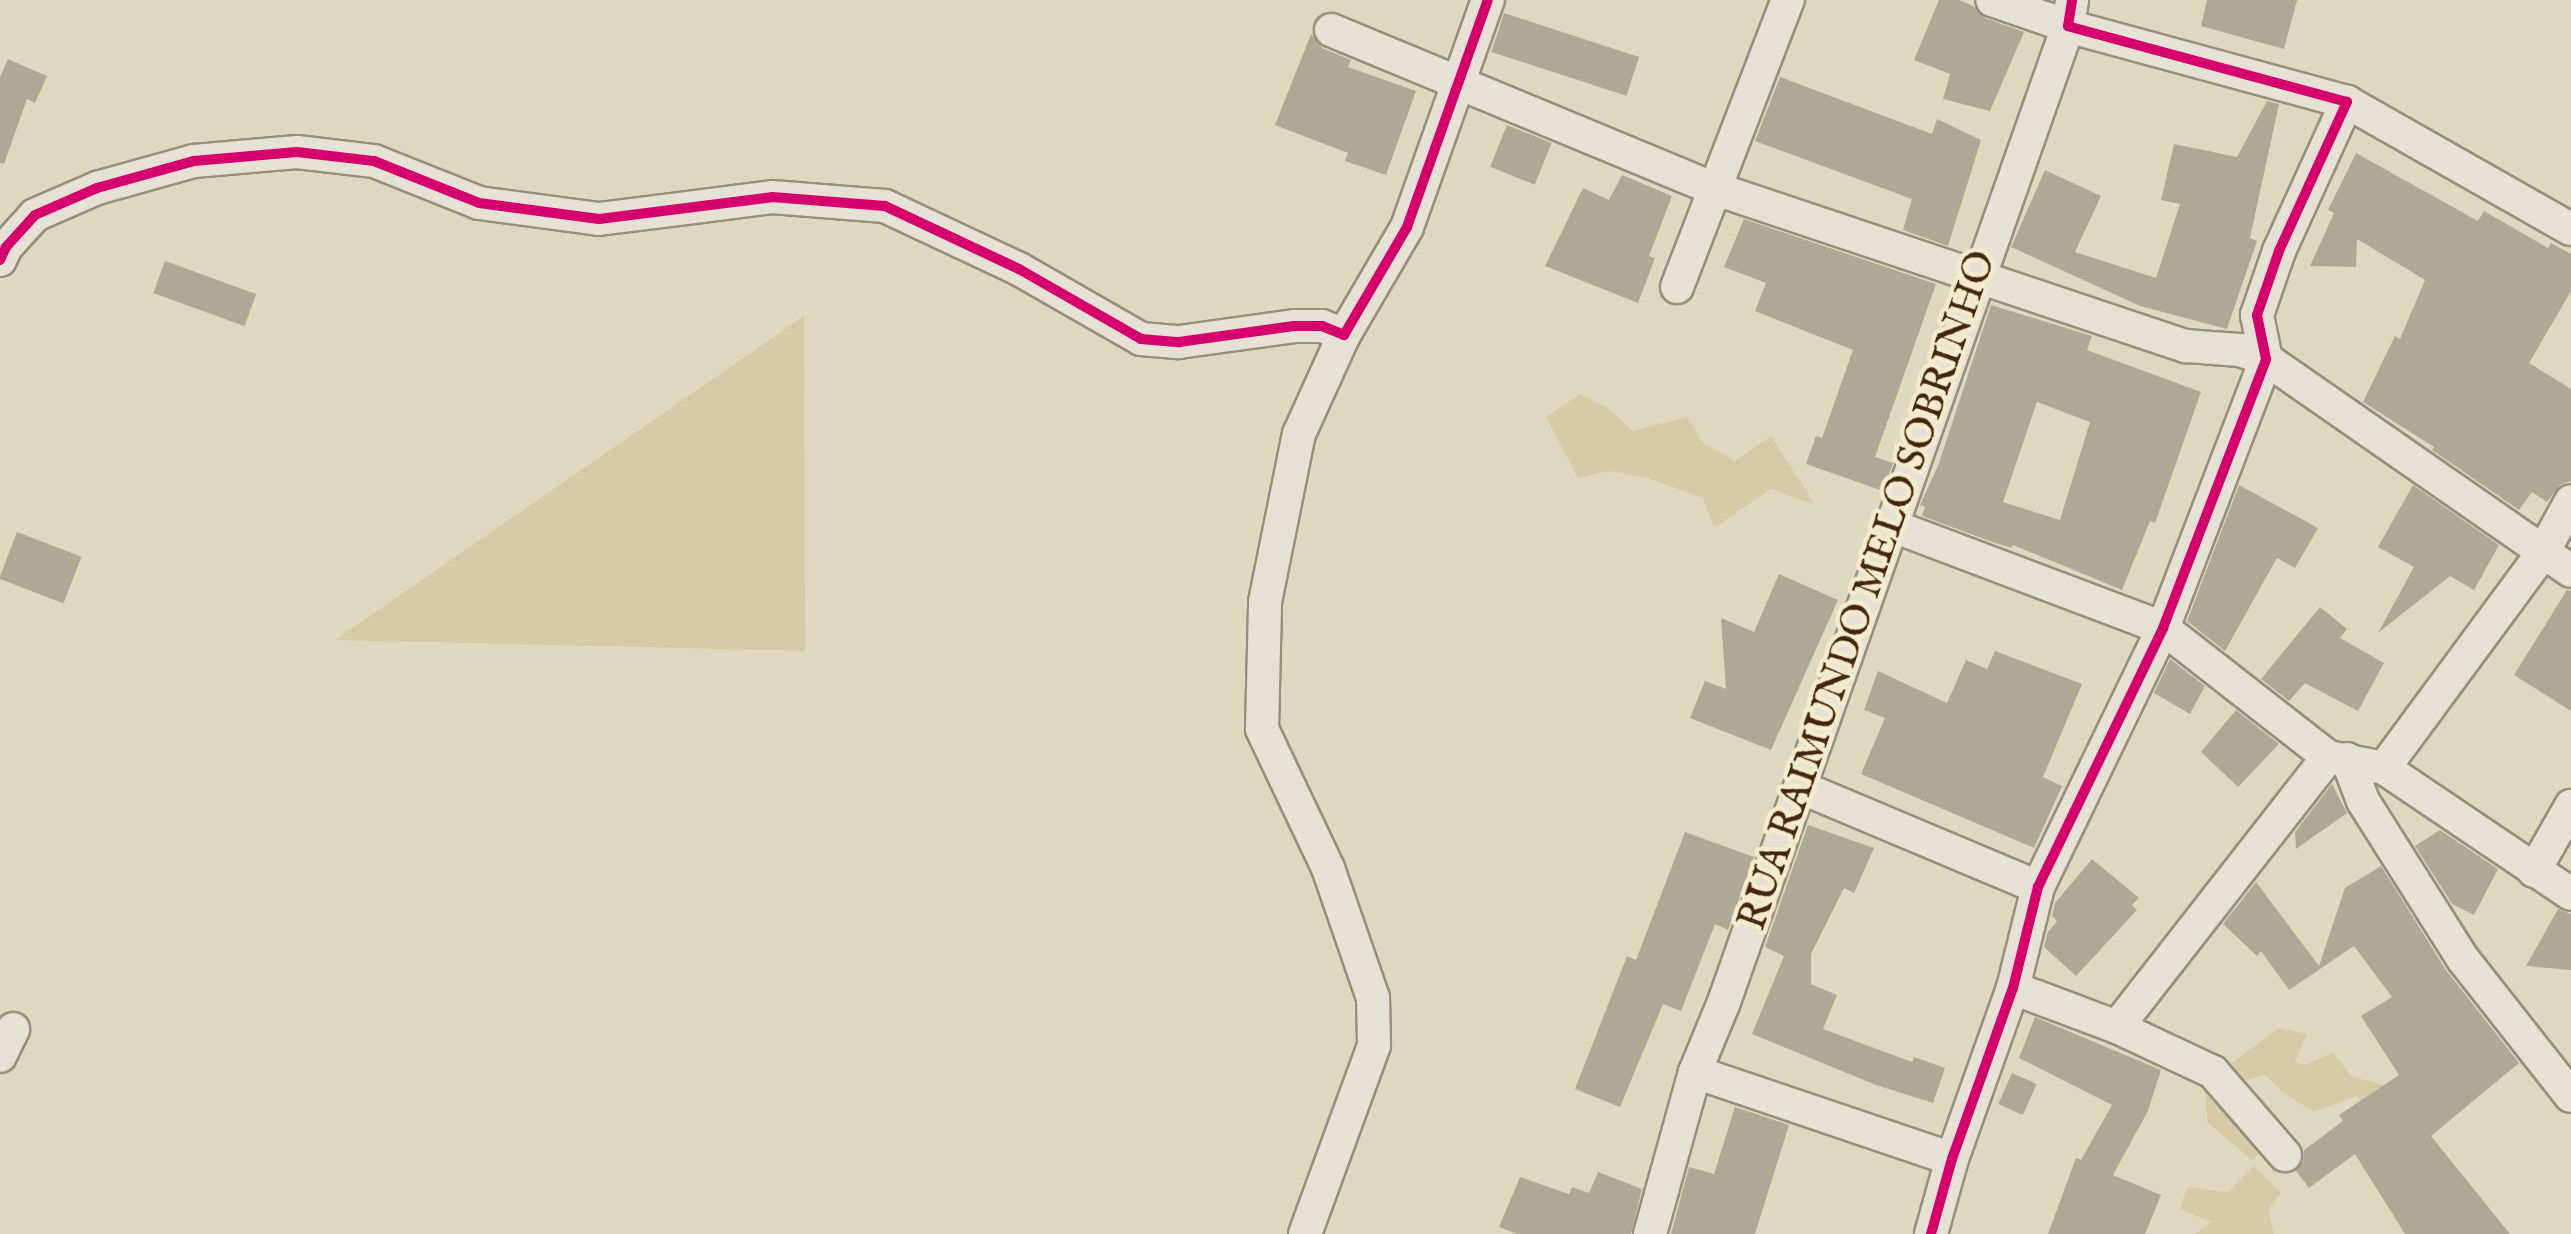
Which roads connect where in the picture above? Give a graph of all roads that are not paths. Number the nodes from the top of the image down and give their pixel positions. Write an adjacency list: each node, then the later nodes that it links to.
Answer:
1 (1488, 0): 6 (street)
2 (1788, 0): 8 (street)
3 (1992, 0): 4 (street)
4 (2070, 13): 7 (street); 11 (street, RUA RAIMUNDO MELO SOBRINHO)
5 (1331, 30): 6 (street)
6 (1457, 83): 8 (street); 13 (street)
7 (2347, 102): 9 (street); 14 (street)
8 (1714, 188): 11 (street); 12 (street)
9 (2571, 229)
10 (0, 260): 13 (street)
11 (1980, 275): 14 (street); 16 (street, RUA RAIMUNDO MELO SOBRINHO)
12 (1677, 288)
13 (1344, 335): 33 (street)
14 (2266, 360): 17 (street); 19 (street)
15 (2571, 500): 17 (street)
16 (1893, 526): 19 (street); 22 (street, RUA RAIMUNDO MELO SOBRINHO)
17 (2542, 554): 18 (street); 21 (street)
18 (2571, 570)
19 (2163, 628): 20 (street); 25 (street)
20 (2337, 758): 21 (street); 28 (street); 30 (street)
21 (2384, 768): 24 (street)
22 (1800, 787): 25 (street); 29 (street, RUA RAIMUNDO MELO SOBRINHO)
23 (2571, 806): 24 (street)
24 (2534, 872): 26 (street)
25 (2038, 887): 27 (street)
26 (2571, 894)
27 (2013, 988): 28 (street); 32 (street)
28 (2117, 1027): 31 (street)
29 (1695, 1072): 32 (street); 34 (street, RUA RAIMUNDO MELO SOBRINHO)
30 (2571, 1096)
31 (2286, 1155)
32 (1952, 1159): 35 (street)
33 (1306, 1234)
34 (1650, 1234)
35 (1931, 1234)

